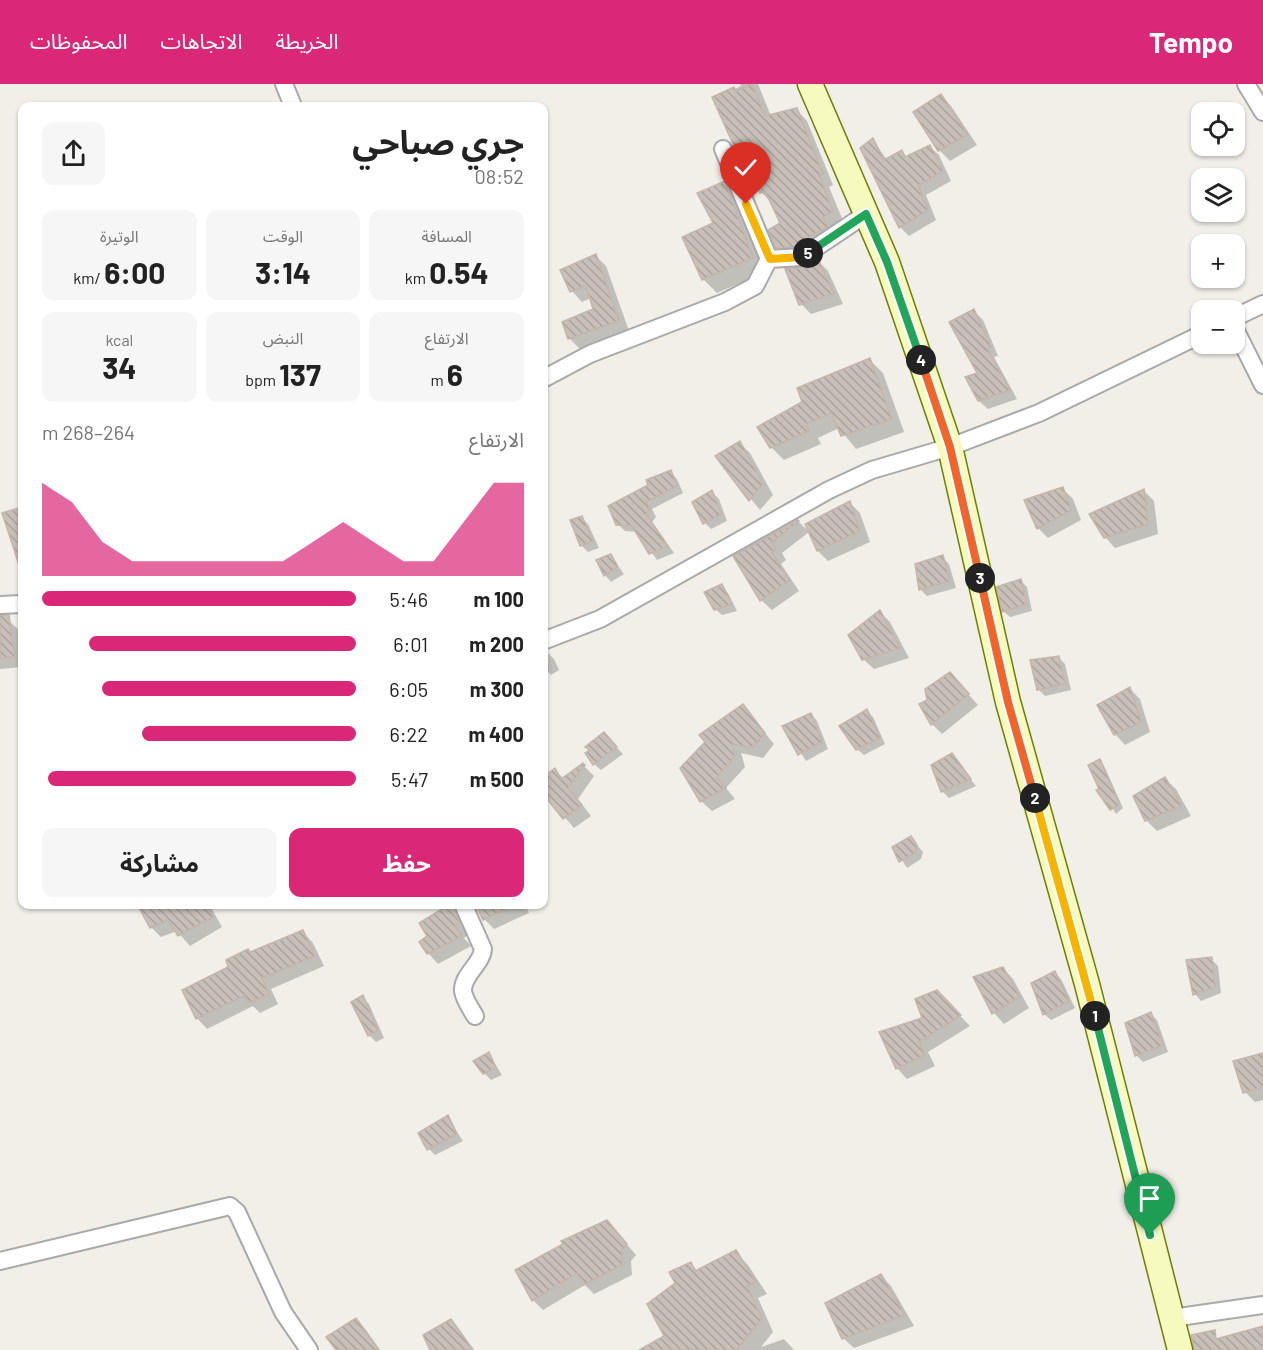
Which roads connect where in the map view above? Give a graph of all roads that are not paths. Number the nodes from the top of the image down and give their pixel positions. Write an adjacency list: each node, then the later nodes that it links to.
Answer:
1 (284, 84): 4 (street)
2 (810, 84): 7 (street)
3 (1246, 84): 5 (street)
4 (291, 102)
5 (1263, 112)
6 (723, 149): 8 (street)
7 (866, 214): 8 (street); 15 (street)
8 (770, 259): 13 (street)
9 (1263, 304): 10 (street)
10 (1245, 313)
11 (1191, 339): 15 (street)
12 (1245, 349): 14 (street)
13 (548, 376)
14 (1263, 385)
15 (950, 447): 18 (street); 23 (street)
16 (18, 604): 17 (street)
17 (0, 605)
18 (548, 639)
19 (465, 909): 20 (street)
20 (475, 1016)
21 (0, 1261): 24 (street)
22 (1263, 1305): 23 (street)
23 (1172, 1318): 25 (street)
24 (309, 1350)
25 (1180, 1350)

